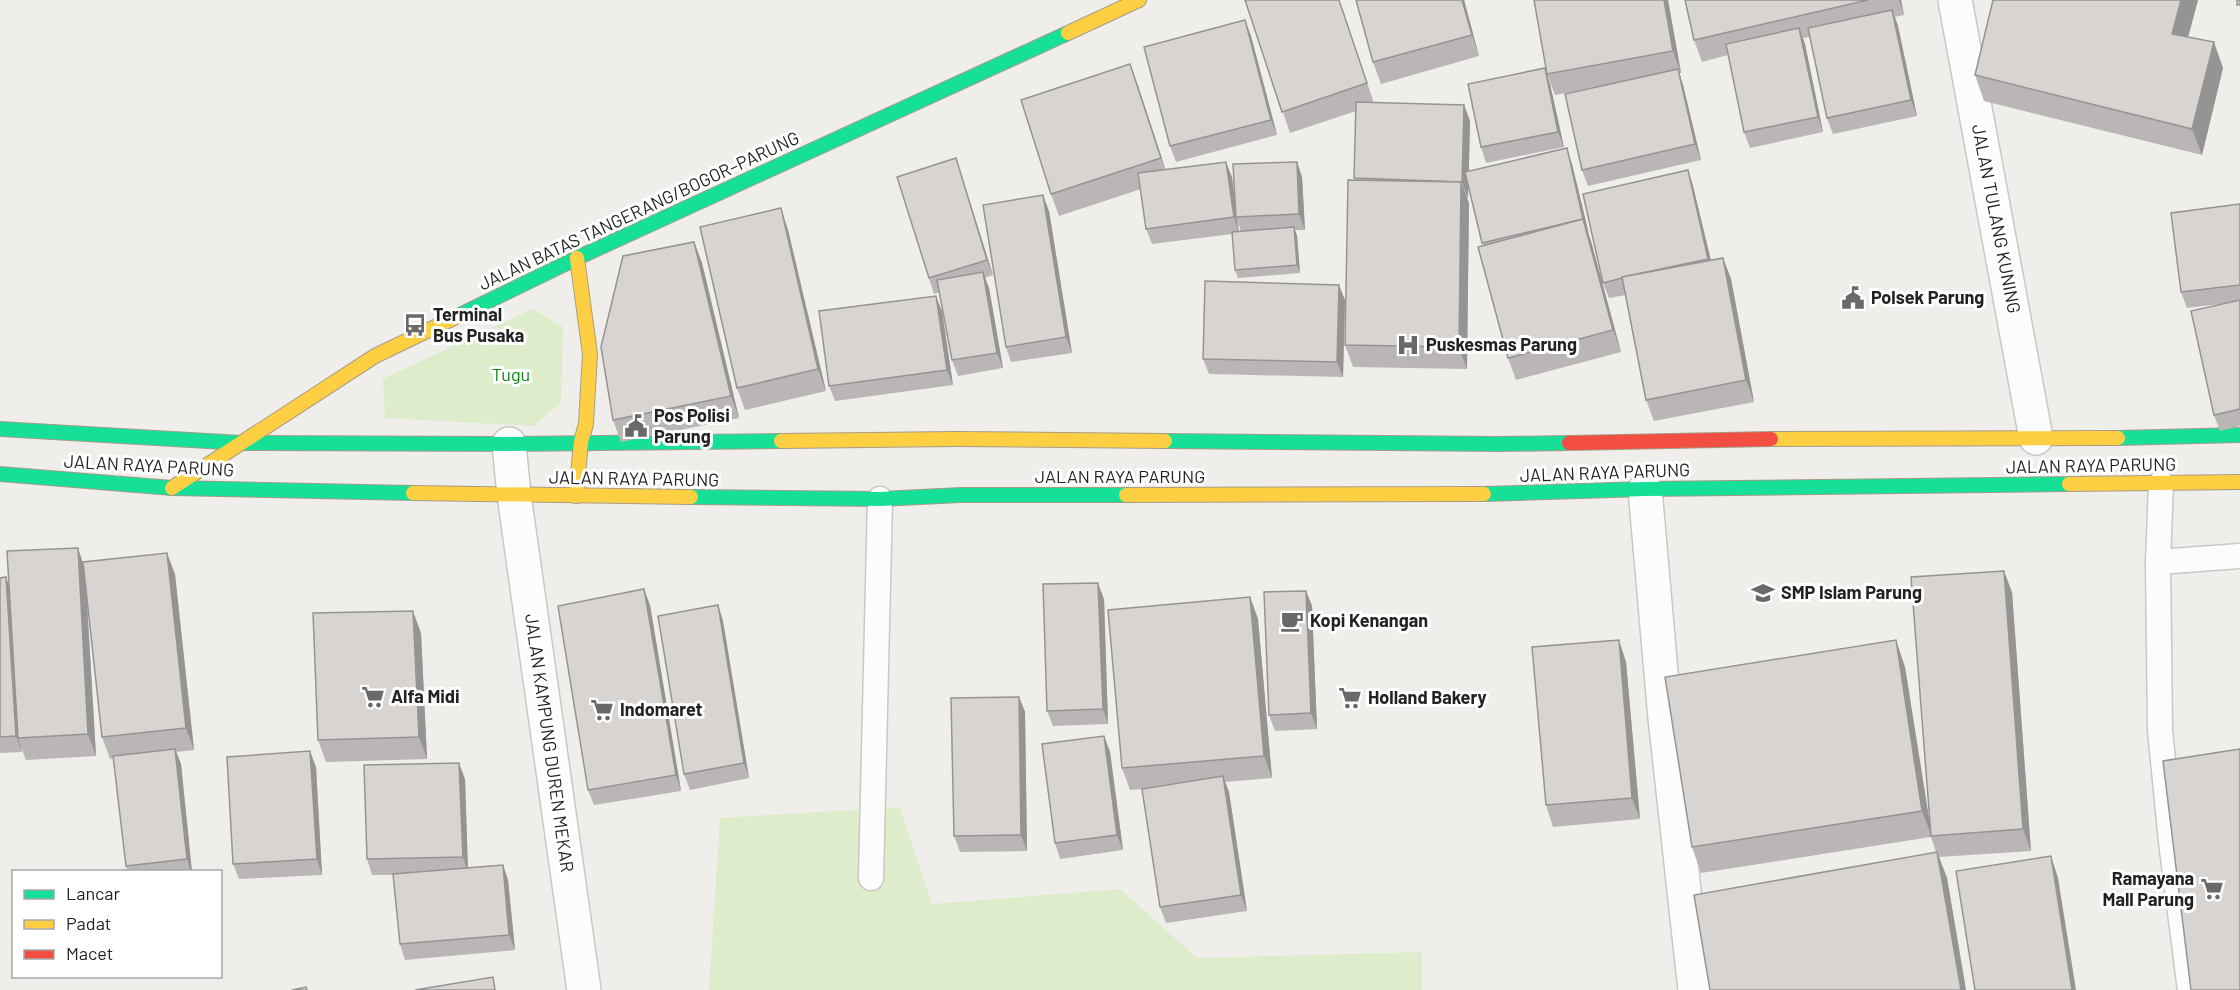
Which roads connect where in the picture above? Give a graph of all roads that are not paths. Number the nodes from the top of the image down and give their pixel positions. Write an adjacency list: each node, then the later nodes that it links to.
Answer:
1 (1139, 0): 3 (main road, JALAN BATAS TANGERANG/BOGOR–PARUNG)
2 (1955, 0): 6 (street, JALAN TULANG KUNING)
3 (577, 258): 7 (main road, JALAN BATAS TANGERANG/BOGOR–PARUNG); 8 (main road)
4 (0, 429): 7 (main road, JALAN RAYA PARUNG)
5 (2240, 435): 6 (main road, JALAN RAYA PARUNG)
6 (2037, 438): 8 (main road, JALAN RAYA PARUNG)
7 (242, 442): 9 (main road, JALAN RAYA PARUNG); 13 (main road, JALAN BATAS TANGERANG/BOGOR–PARUNG)
8 (582, 442): 9 (main road, JALAN RAYA PARUNG); 16 (main road)
9 (509, 444): 15 (street, JALAN KAMPUNG DUREN MEKAR)
10 (0, 474): 13 (main road, JALAN RAYA PARUNG)
11 (2240, 482): 12 (main road, JALAN RAYA PARUNG)
12 (2161, 483): 14 (main road, JALAN RAYA PARUNG); 19 (lane)
13 (172, 488): 15 (main road, JALAN RAYA PARUNG)
14 (1646, 489): 17 (main road, JALAN RAYA PARUNG); 22 (street)
15 (514, 495): 16 (main road, JALAN RAYA PARUNG); 21 (street, JALAN KAMPUNG DUREN MEKAR)
16 (576, 496): 17 (main road, JALAN RAYA PARUNG)
17 (880, 499): 20 (lane)
18 (2240, 556): 19 (lane)
19 (2158, 562): 23 (lane)
20 (871, 878)
21 (584, 990)
22 (1695, 990)
23 (2190, 990)

